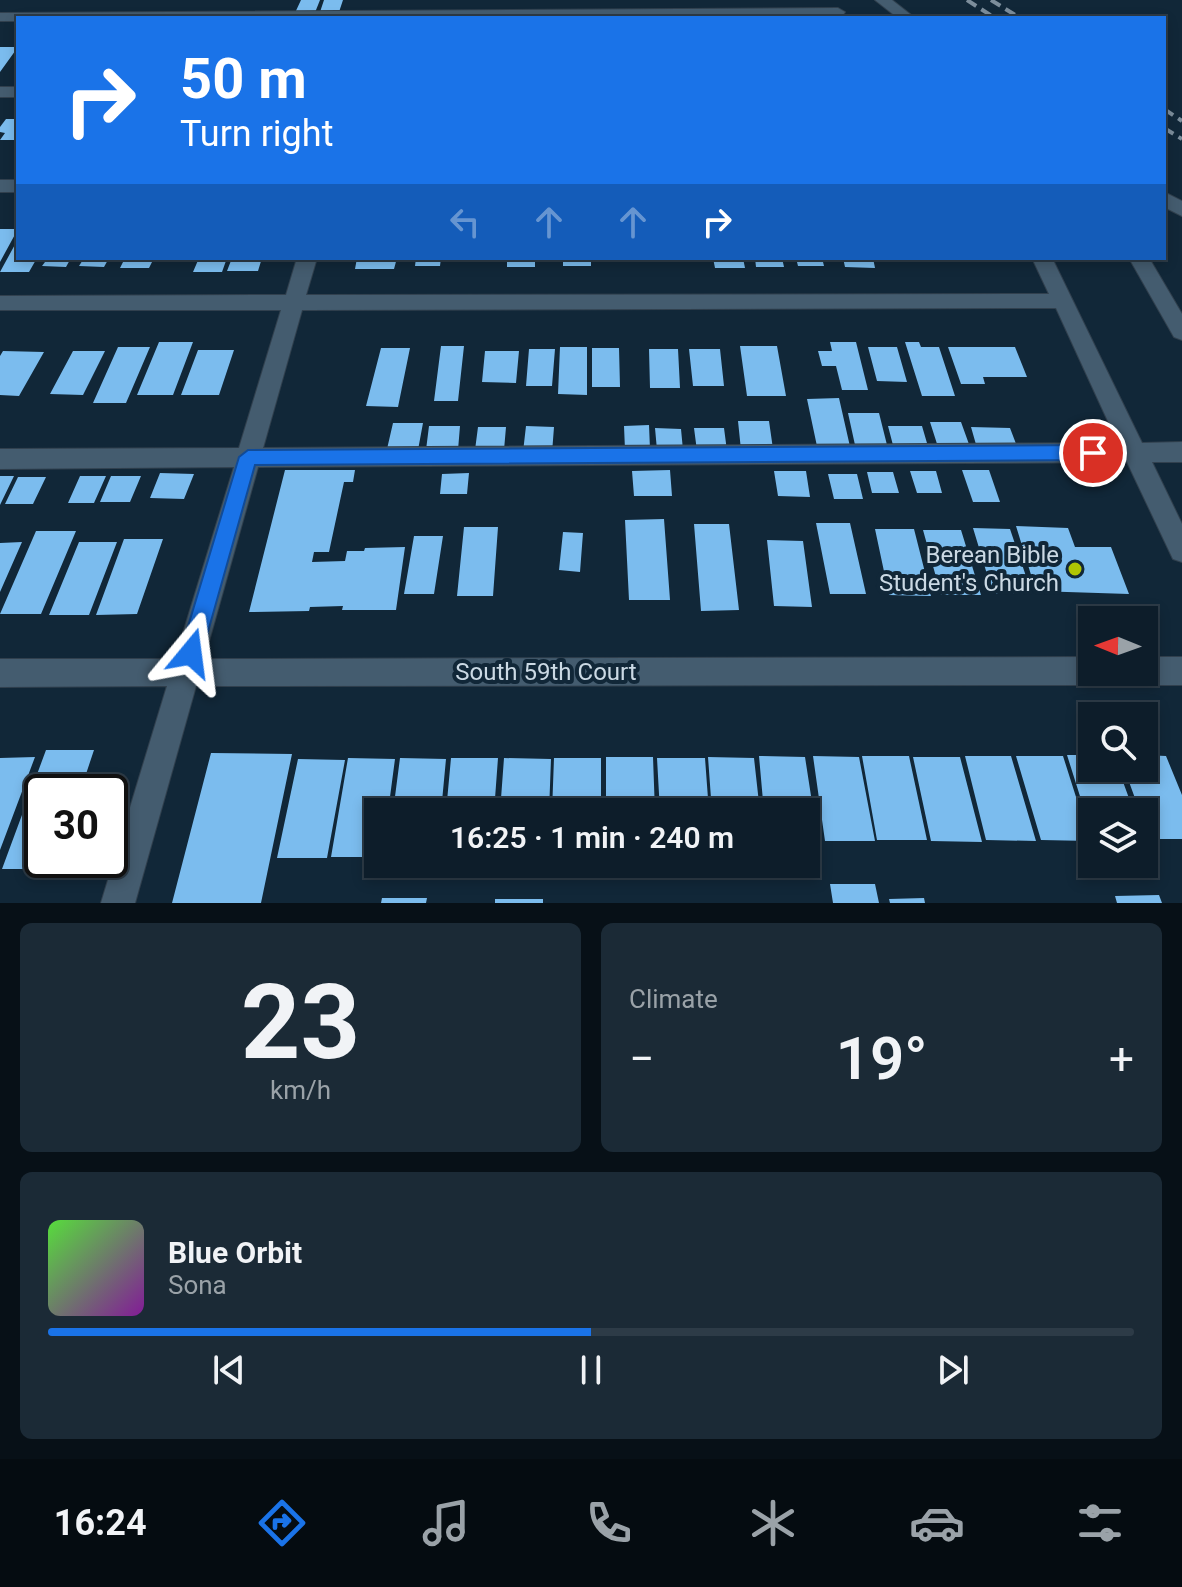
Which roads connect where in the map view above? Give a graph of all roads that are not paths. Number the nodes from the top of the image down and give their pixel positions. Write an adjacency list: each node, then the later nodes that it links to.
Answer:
1 (882, 0): 4 (street)
2 (838, 12): 3 (street)
3 (531, 16)
4 (905, 16)
5 (306, 260): 10 (street)
6 (1043, 260): 8 (street)
7 (1140, 260): 11 (street)
8 (1063, 301): 10 (street); 12 (street)
9 (0, 303): 10 (street)
10 (294, 303): 14 (street)
11 (1182, 332)
12 (1135, 452): 13 (street); 14 (street); 16 (street)
13 (1182, 452)
14 (248, 457): 15 (street); 21 (street)
15 (0, 459)
16 (1182, 551)
17 (1078, 671): 21 (street, South 59th Court)
18 (1158, 671): 19 (street)
19 (1182, 671)
20 (0, 673): 21 (street, South 59th Court)
21 (185, 673): 22 (street)
22 (118, 903)

